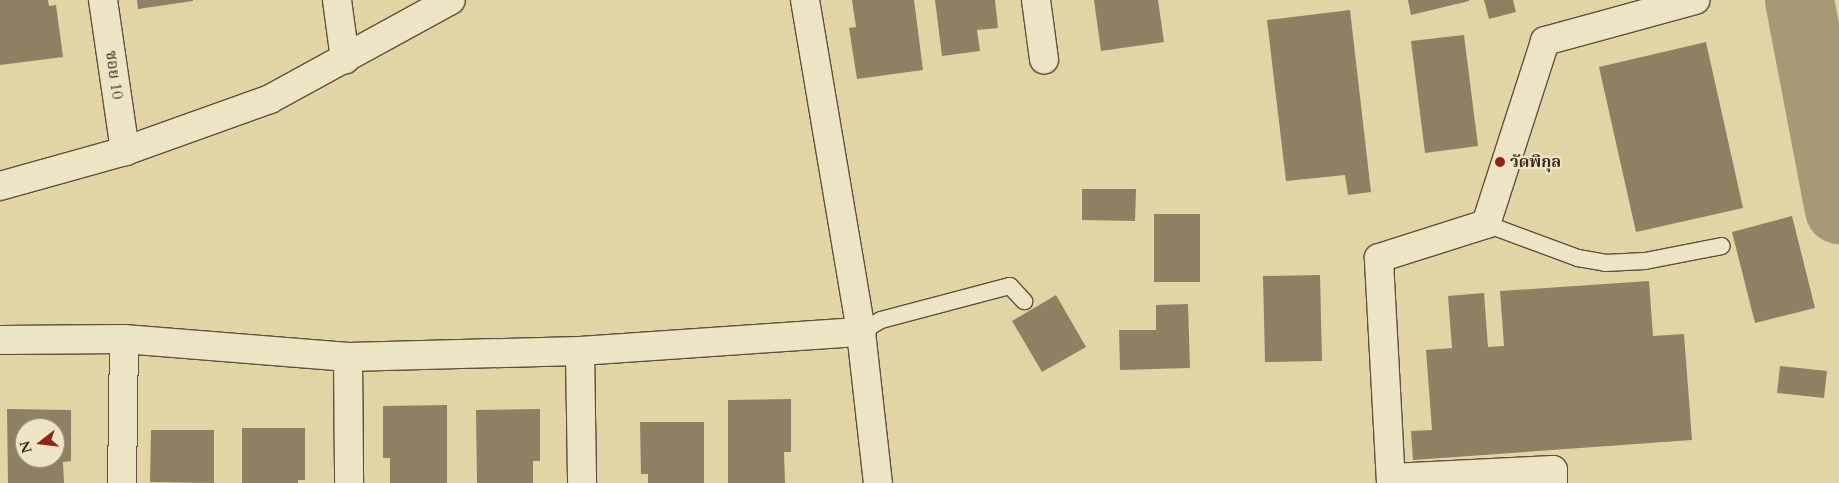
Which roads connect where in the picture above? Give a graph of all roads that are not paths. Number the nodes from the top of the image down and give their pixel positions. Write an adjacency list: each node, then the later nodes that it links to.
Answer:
1 (103, 0): 9 (street, ซอย 10)
2 (337, 0): 7 (street)
3 (451, 0): 7 (street)
4 (805, 0): 14 (street)
5 (1036, 0): 8 (street)
6 (1695, 0): 11 (street)
7 (345, 59): 9 (street)
8 (1044, 60)
9 (125, 151): 10 (street)
10 (0, 186)
11 (1486, 224): 12 (lane); 19 (street)
12 (1722, 246)
13 (1024, 301): 14 (lane)
14 (861, 332): 17 (street); 23 (street)
15 (124, 338): 16 (street); 18 (street); 20 (street)
16 (0, 340)
17 (580, 350): 18 (street); 22 (street)
18 (348, 357): 21 (street)
19 (1391, 480): 24 (street)
20 (122, 483)
21 (349, 483)
22 (582, 483)
23 (878, 483)
24 (1552, 483)

